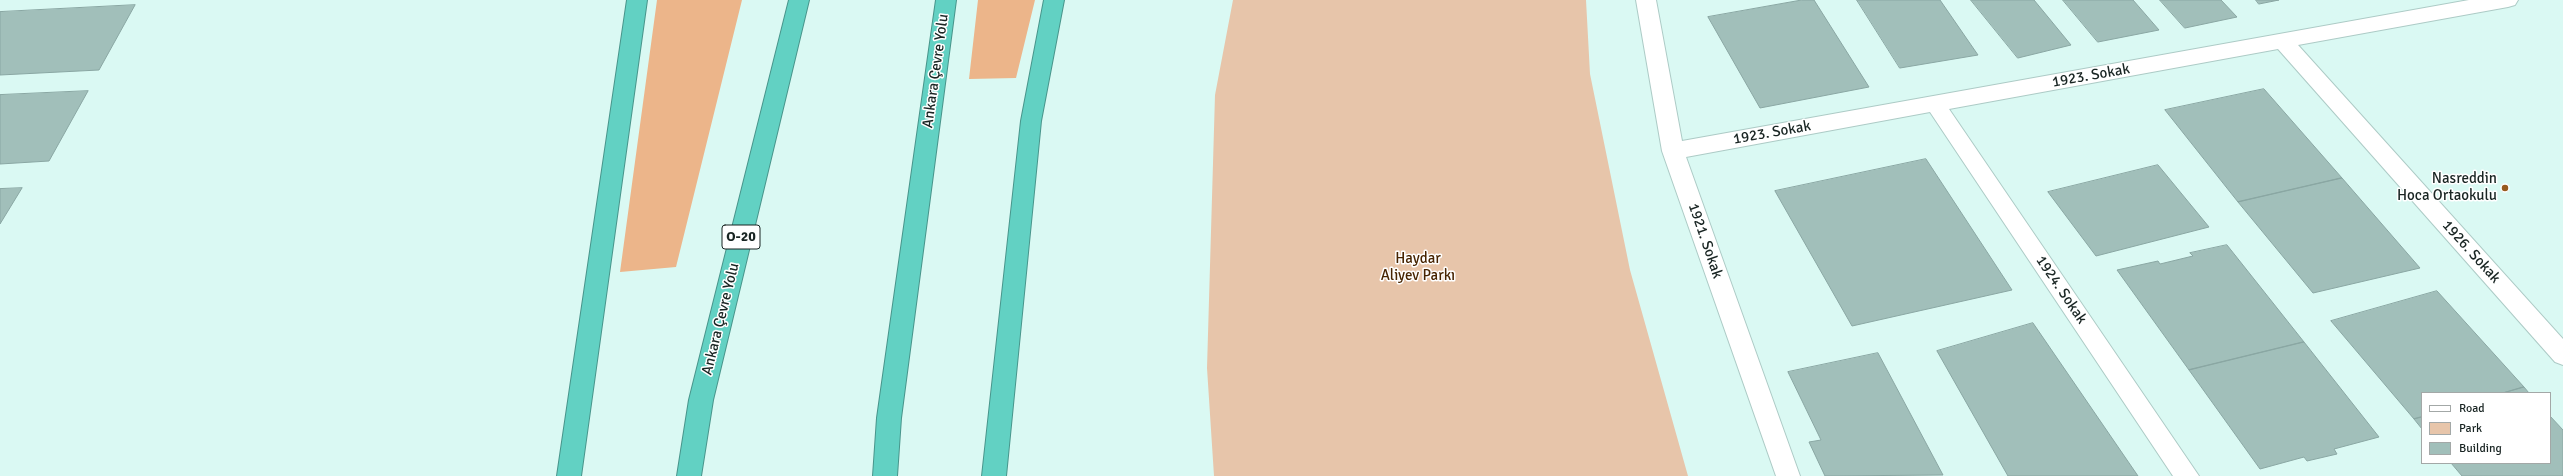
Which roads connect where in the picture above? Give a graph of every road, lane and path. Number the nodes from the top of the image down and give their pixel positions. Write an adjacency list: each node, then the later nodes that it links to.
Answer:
1 (637, 0): 11 (highway)
2 (799, 0): 12 (highway, Ankara Çevre Yolu / O-20)
3 (946, 0): 13 (highway, Ankara Çevre Yolu)
4 (1054, 0): 14 (highway)
5 (1646, 0): 9 (street, 1921. Sokak)
6 (2508, 0): 7 (street, 1923. Sokak)
7 (2283, 41): 8 (street, 1923. Sokak); 10 (street, 1926. Sokak)
8 (1935, 104): 9 (street, 1923. Sokak); 16 (street, 1924. Sokak)
9 (1673, 151): 15 (street, 1921. Sokak)
10 (2563, 355)
11 (569, 476)
12 (689, 476)
13 (885, 476)
14 (994, 476)
15 (1788, 476)
16 (2187, 476)

